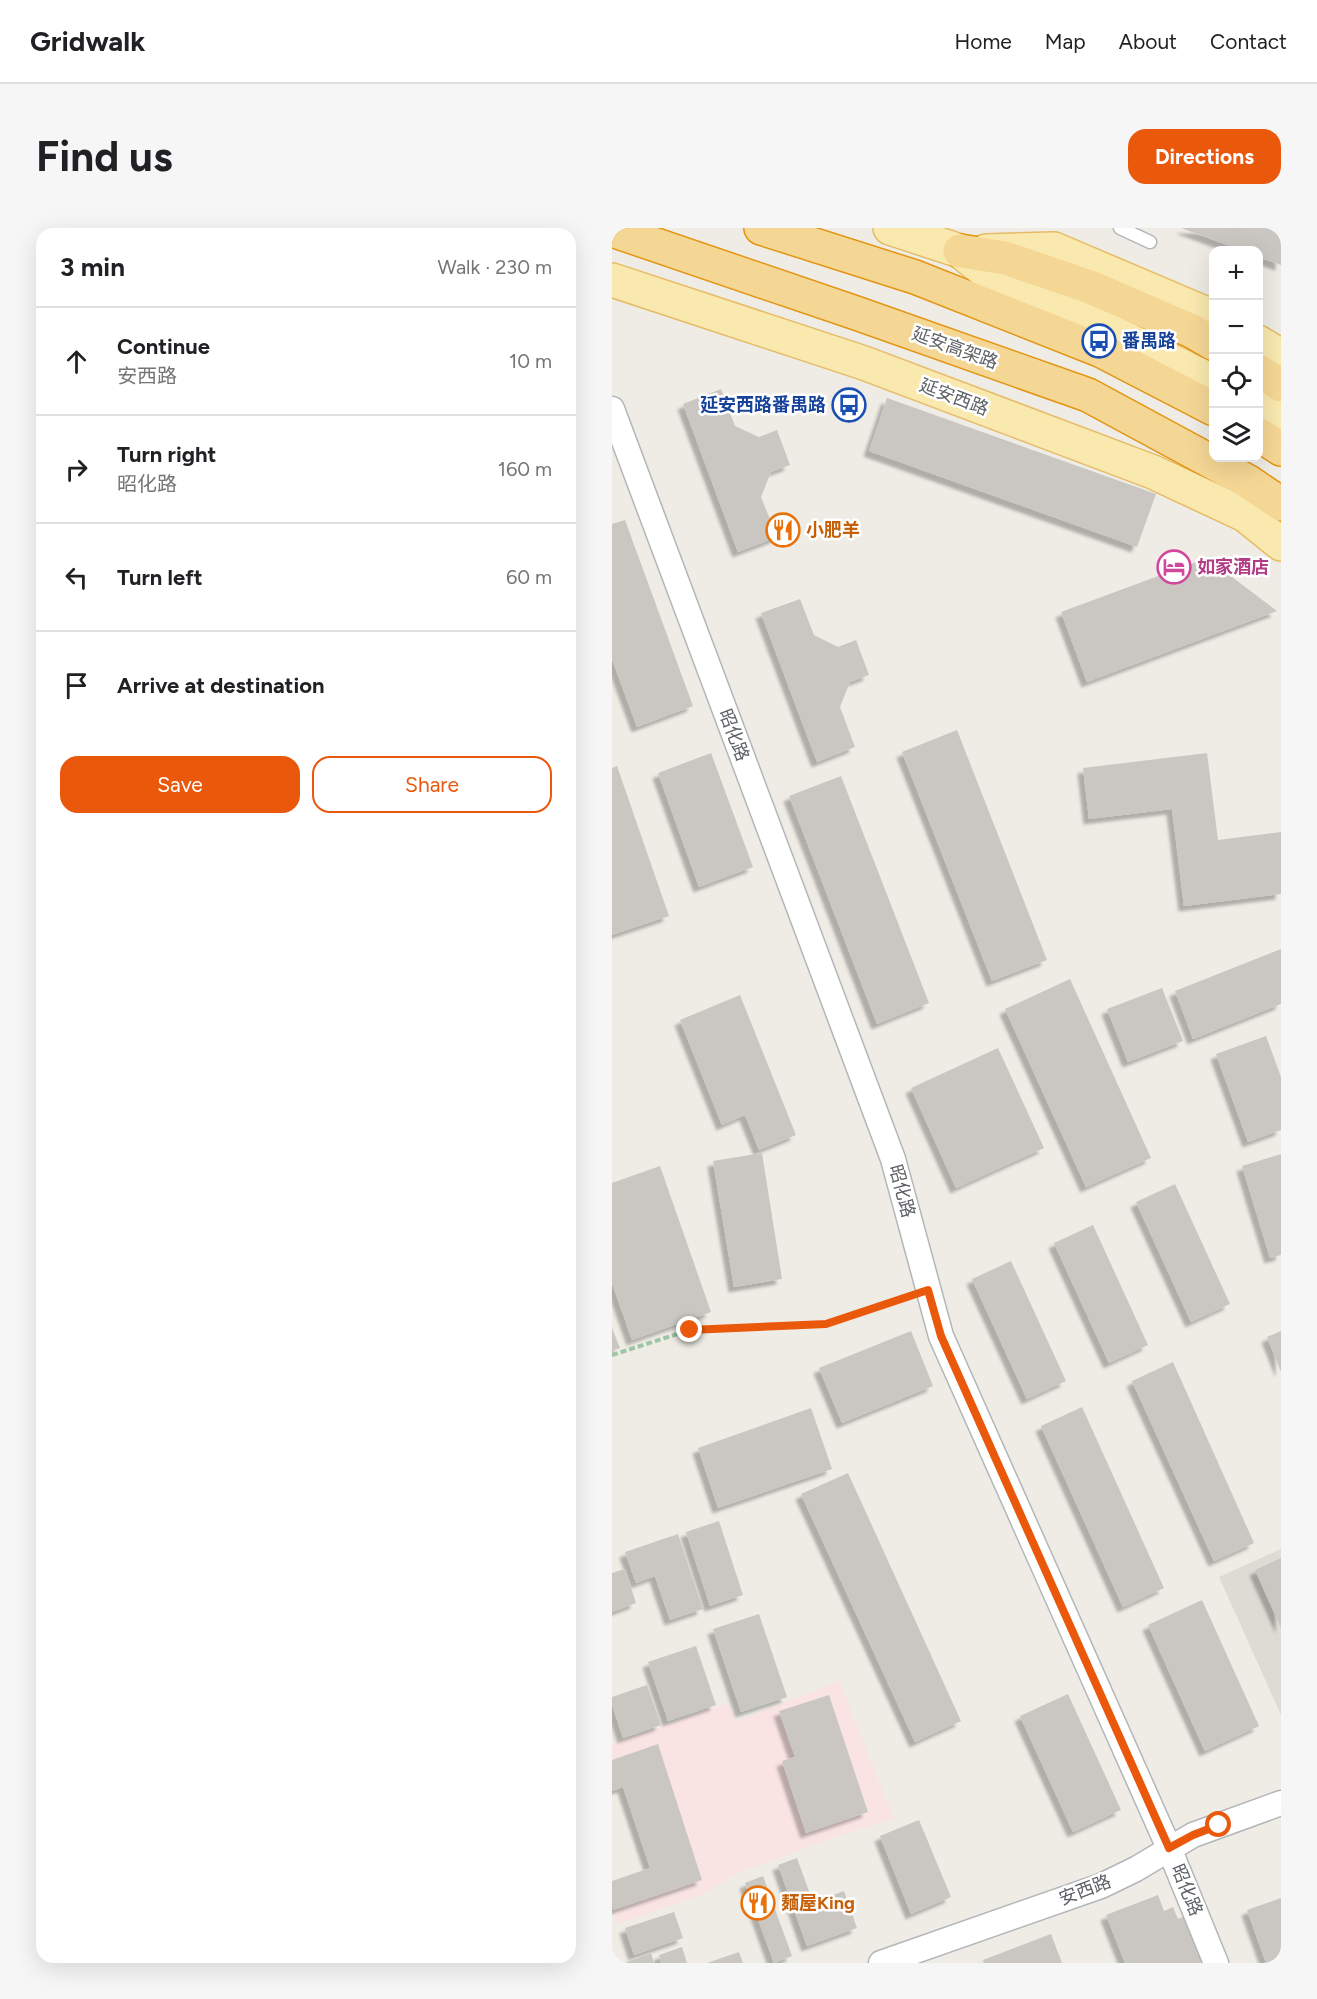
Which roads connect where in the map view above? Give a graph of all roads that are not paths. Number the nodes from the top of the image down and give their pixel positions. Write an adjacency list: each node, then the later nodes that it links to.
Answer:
1 (762, 228): 15 (highway)
2 (890, 228): 6 (main road)
3 (1120, 228): 5 (lane)
4 (612, 230): 21 (highway, 延安高架路)
5 (1150, 242)
6 (960, 251): 8 (main road); 9 (highway); 13 (main road)
7 (612, 279): 22 (main road, 延安西路)
8 (1209, 315)
9 (1209, 341)
10 (1263, 345): 11 (main road)
11 (1281, 356)
12 (1263, 374): 14 (highway)
13 (1209, 380)
14 (1281, 385)
15 (1212, 408)
16 (1262, 408): 18 (main road)
17 (612, 409): 24 (street, 昭化路)
18 (1281, 418)
19 (1263, 437): 20 (highway)
20 (1281, 449)
21 (1281, 504)
22 (1281, 544)
23 (1281, 1803): 24 (street, 安西路)
24 (1169, 1848): 25 (street, 安西路); 26 (street, 昭化路)
25 (881, 1963)
26 (1216, 1963)

